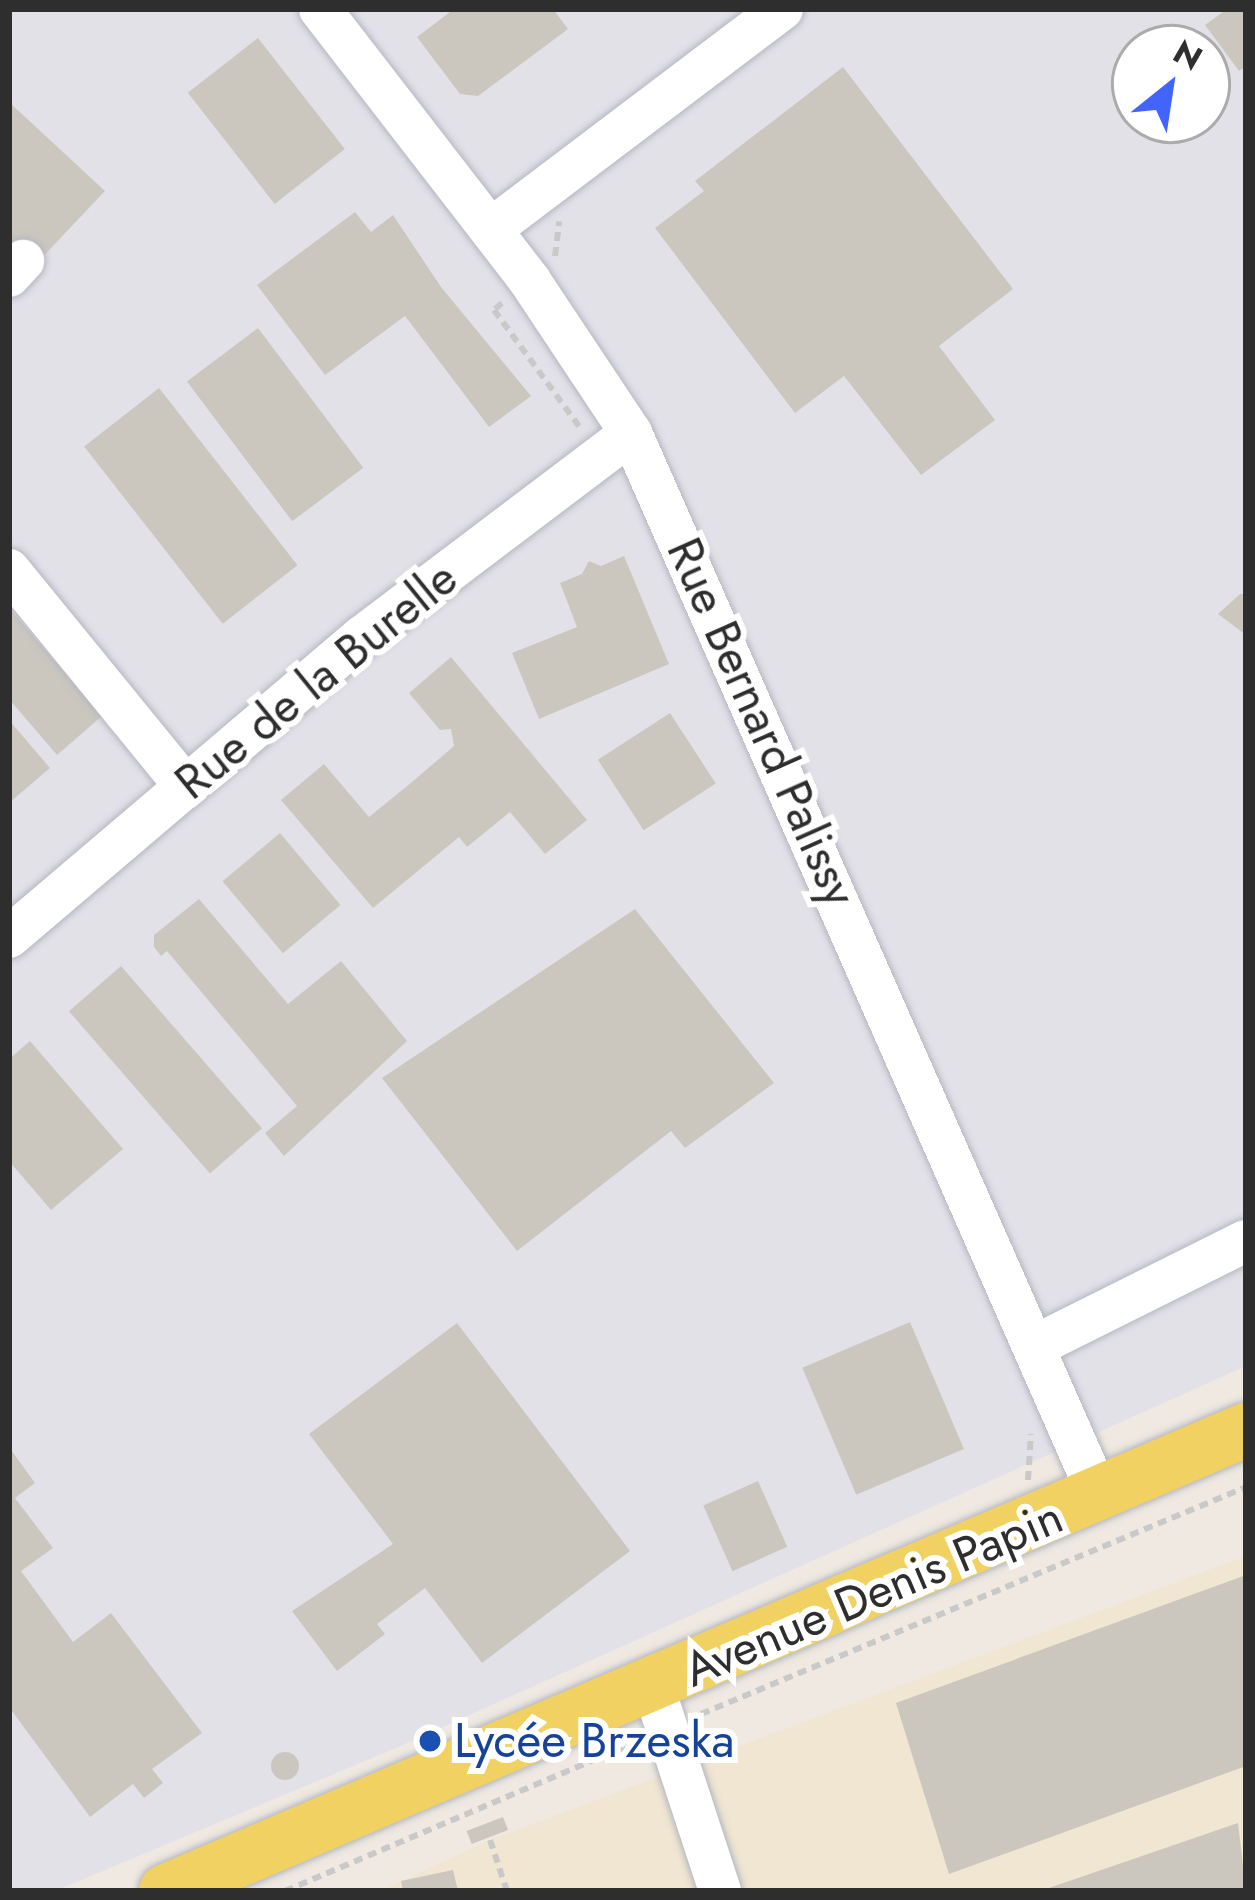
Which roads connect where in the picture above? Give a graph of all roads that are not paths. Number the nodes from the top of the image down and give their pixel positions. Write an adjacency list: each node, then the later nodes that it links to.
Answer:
1 (320, 9): 3 (street, Rue Bernard Palissy)
2 (782, 9): 3 (street)
3 (490, 229): 4 (street, Rue Bernard Palissy)
4 (618, 443): 6 (street, Rue de la Burelle); 9 (street, Rue Bernard Palissy)
5 (9, 570): 6 (street)
6 (186, 787): 7 (street, Rue de la Burelle)
7 (9, 937)
8 (1246, 1241): 9 (street)
9 (1037, 1345): 11 (street, Rue Bernard Palissy)
10 (1246, 1430): 11 (main road, Avenue Denis Papin)
11 (1099, 1496): 12 (main road, Avenue Denis Papin)
12 (660, 1707): 13 (main road, Avenue Denis Papin); 14 (street)
13 (166, 1891)
14 (720, 1891)

